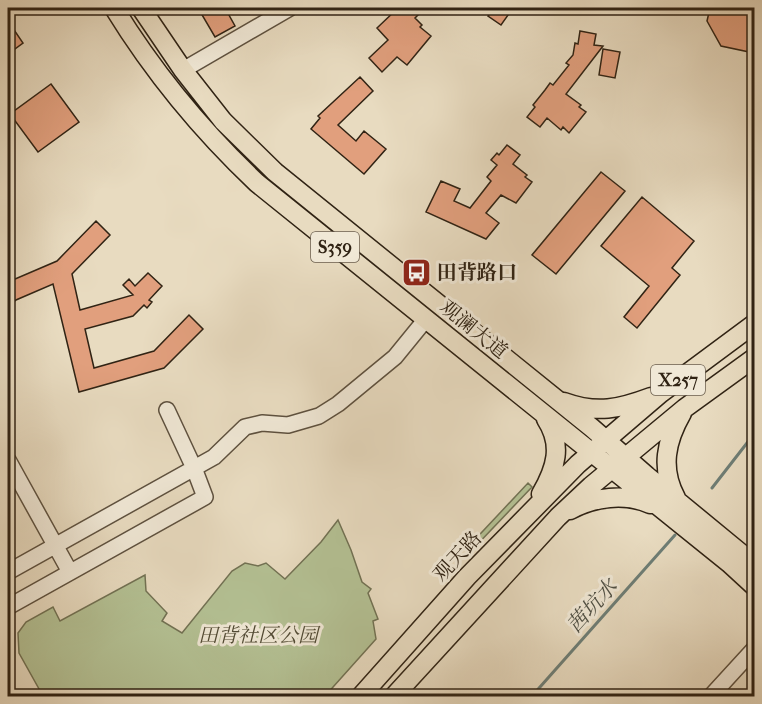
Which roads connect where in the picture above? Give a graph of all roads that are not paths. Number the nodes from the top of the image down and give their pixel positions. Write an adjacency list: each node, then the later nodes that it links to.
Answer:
1 (114, 8): 5 (main road, 观澜大道 / S359)
2 (141, 8): 4 (main road, 观澜大道 / S359)
3 (290, 8): 4 (street)
4 (183, 70): 9 (main road, 观澜大道 / S359)
5 (426, 319): 12 (main road, 观澜大道 / S359); 17 (street)
6 (754, 324): 8 (main road, X257)
7 (754, 358): 10 (main road, X257)
8 (661, 393): 9 (main road); 13 (main road, X257)
9 (555, 398): 13 (main road, 观澜大道 / S359)
10 (685, 408): 15 (main road, X257); 19 (main road)
11 (167, 410): 17 (street)
12 (539, 410): 14 (main road, 观澜大道 / S359); 21 (main road)
13 (606, 440): 14 (main road, X257); 15 (main road, 观澜大道 / S359)
14 (591, 452): 18 (main road, 观澜大道 / S359); 21 (main road, 观天路)
15 (625, 456): 18 (main road, X257); 19 (main road, 观澜大道 / S359)
16 (8, 460): 23 (street)
17 (194, 468): 23 (street); 26 (street)
18 (611, 469): 20 (main road, 观澜大道 / S359); 22 (main road)
19 (678, 502): 24 (main road, 观澜大道 / S359)
20 (660, 508): 22 (main road); 28 (main road, 观澜大道 / S359)
21 (527, 515): 27 (main road, 观天路)
22 (558, 517): 29 (main road)
23 (56, 545): 25 (street); 26 (street)
24 (754, 564)
25 (8, 572)
26 (70, 572): 30 (street)
27 (467, 577): 29 (main road); 32 (main road, 观天路)
28 (754, 586)
29 (487, 595): 33 (main road)
30 (8, 607)
31 (754, 649): 34 (street)
32 (361, 696)
33 (394, 696)
34 (711, 696)

